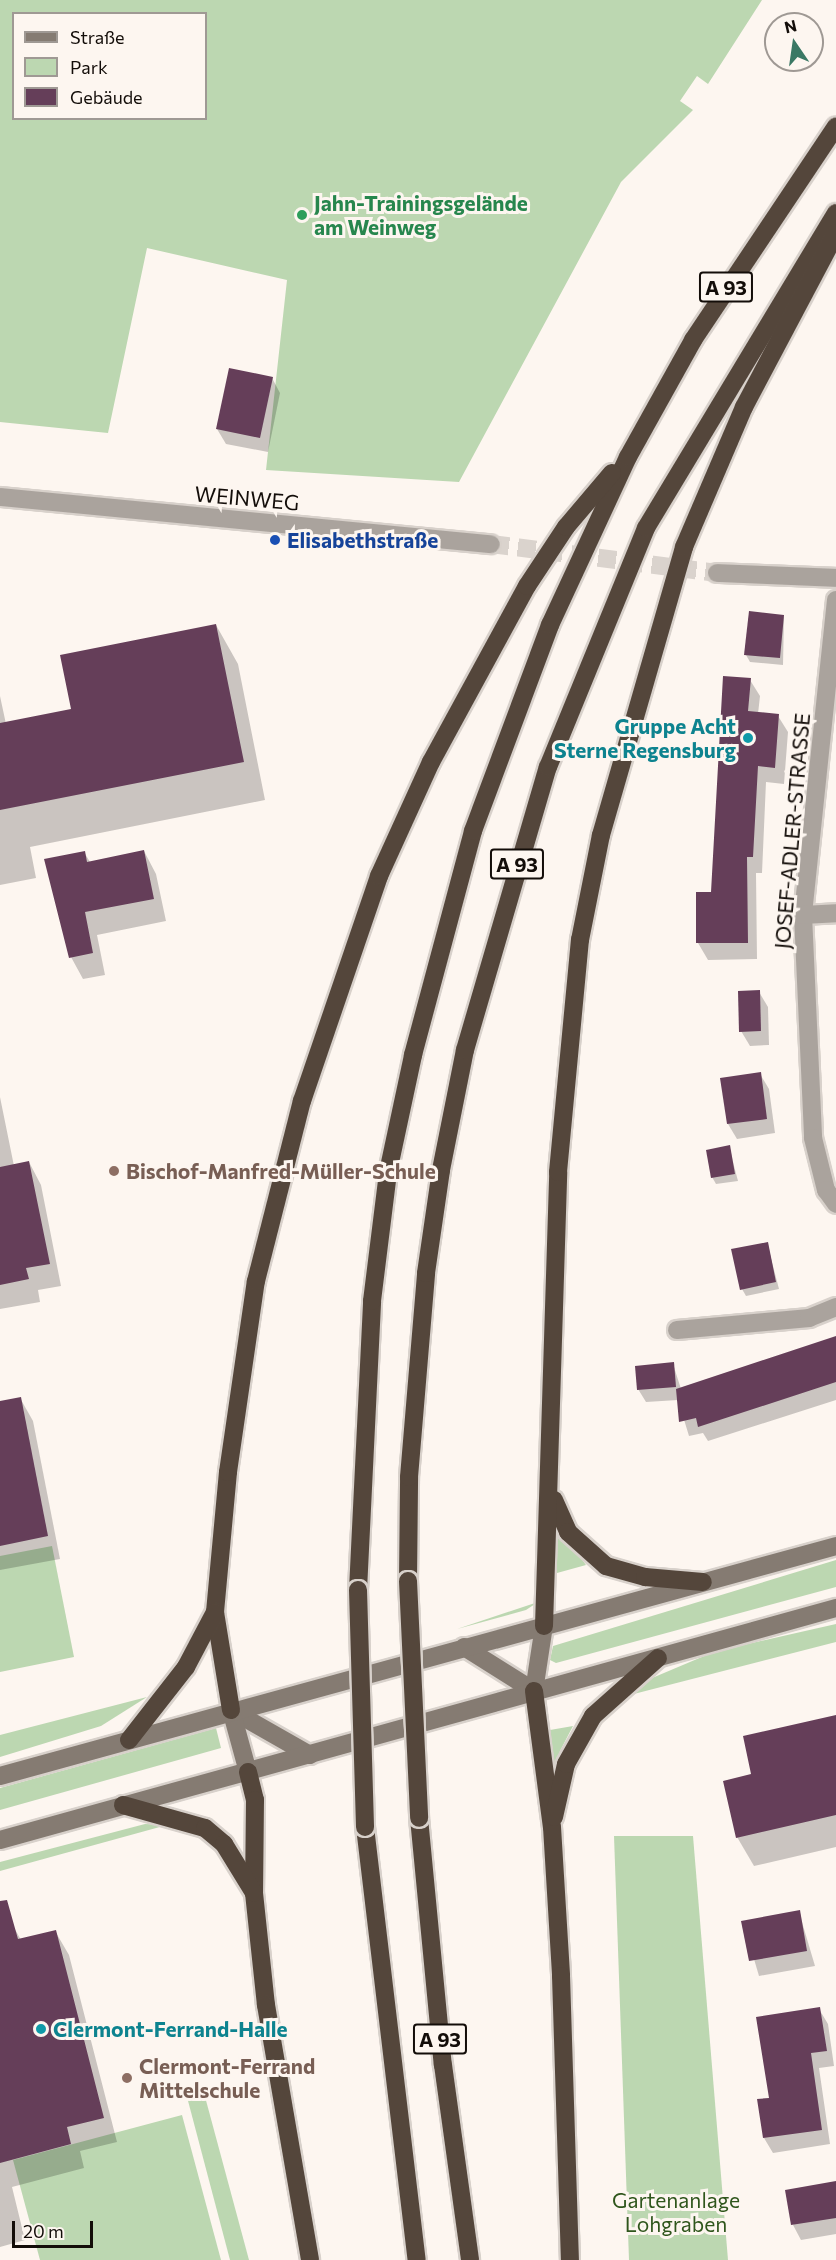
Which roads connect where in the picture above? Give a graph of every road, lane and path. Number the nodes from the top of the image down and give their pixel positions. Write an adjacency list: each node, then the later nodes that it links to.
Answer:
1 (836, 126): 4 (highway, A 93)
2 (836, 213): 35 (highway, A 93, bridge)
3 (836, 233): 15 (highway)
4 (628, 457): 19 (highway); 34 (highway, A 93, bridge)
5 (0, 497): 6 (street, WEINWEG)
6 (490, 543)
7 (717, 573): 8 (street)
8 (836, 578)
9 (836, 600): 11 (street, JOSEF-ADLER-STRASSE)
10 (836, 913): 11 (street)
11 (803, 915): 12 (street, JOSEF-ADLER-STRASSE)
12 (836, 1204)
13 (836, 1307): 14 (street)
14 (677, 1330)
15 (552, 1495): 17 (highway); 20 (highway)
16 (836, 1546): 17 (street)
17 (703, 1582): 20 (street)
18 (836, 1608): 22 (street)
19 (215, 1611): 24 (highway); 25 (highway)
20 (544, 1626): 21 (street); 23 (street)
21 (464, 1647): 23 (street); 24 (street)
22 (658, 1658): 23 (street); 30 (highway)
23 (534, 1691): 26 (street); 30 (highway)
24 (231, 1710): 25 (street); 26 (street); 27 (street)
25 (129, 1740): 28 (street)
26 (310, 1755): 27 (street)
27 (248, 1772): 29 (street); 32 (highway)
28 (0, 1776)
29 (123, 1806): 31 (street); 32 (highway)
30 (552, 1827): 36 (highway)
31 (0, 1840)
32 (254, 1893): 33 (highway)
33 (310, 2260)
34 (417, 2260)
35 (470, 2260)
36 (570, 2260)

